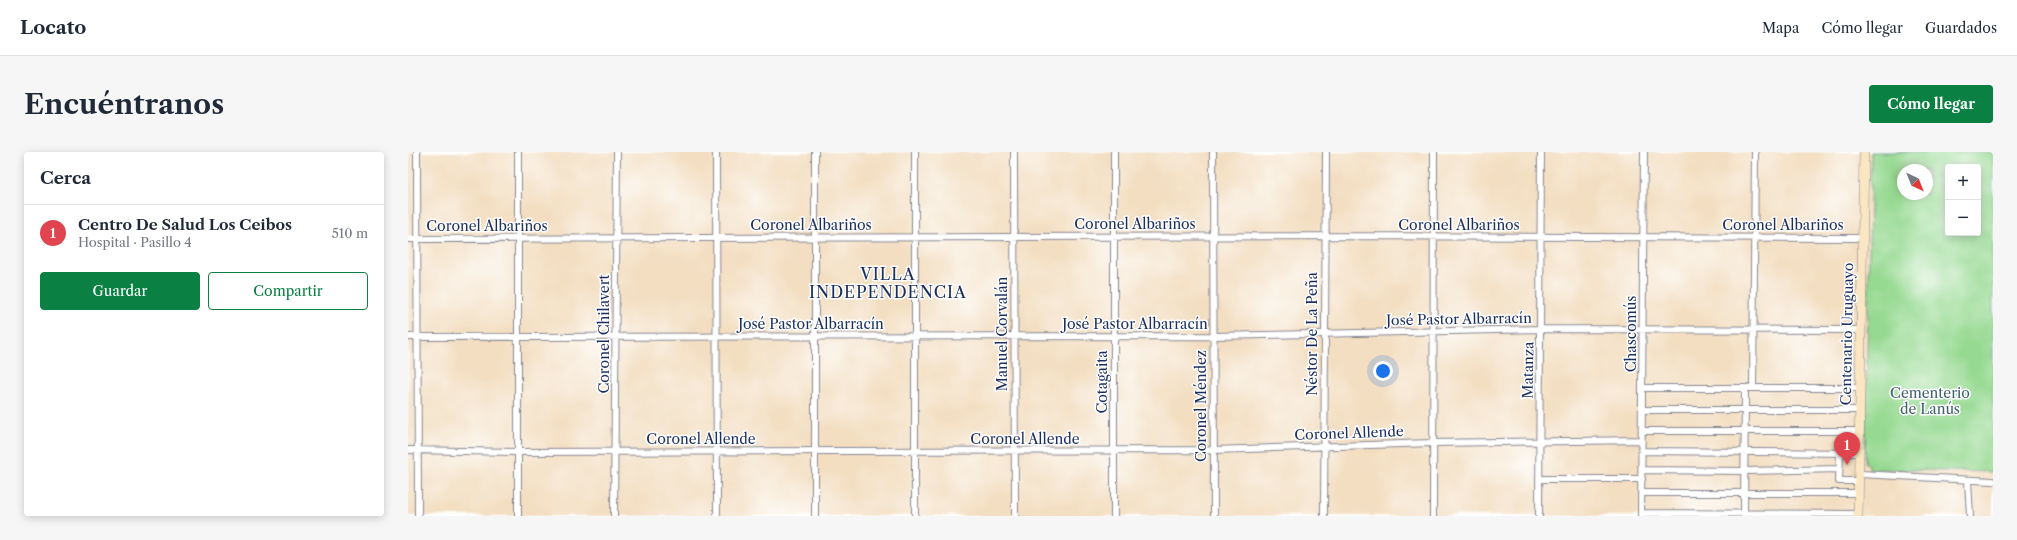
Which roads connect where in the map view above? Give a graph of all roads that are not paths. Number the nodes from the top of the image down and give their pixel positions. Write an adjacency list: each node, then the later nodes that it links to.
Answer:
1 (417, 152): 30 (street)
2 (518, 152): 26 (street)
3 (617, 152): 31 (street, Coronel Chilavert)
4 (716, 152): 18 (street)
5 (815, 152): 19 (street)
6 (916, 152): 27 (street)
7 (1014, 152): 20 (street, Manuel Corvalán)
8 (1114, 152): 21 (street, Cotagaita)
9 (1213, 152): 16 (street, Coronel Méndez)
10 (1326, 152): 17 (street, Néstor De La Peña)
11 (1434, 152): 22 (street)
12 (1541, 152): 23 (street, Matanza)
13 (1644, 152): 24 (street, Chascomús)
14 (1755, 152): 25 (street)
15 (1864, 152): 28 (main road, Centenario Uruguayo)
16 (1212, 236): 17 (street, Coronel Albariños); 21 (street, Coronel Albariños); 44 (street, Coronel Méndez)
17 (1324, 236): 22 (street, Coronel Albariños); 37 (street, Néstor De La Peña)
18 (717, 237): 19 (street, Coronel Albariños); 31 (street, Coronel Albariños); 39 (street)
19 (815, 237): 27 (street, Coronel Albariños); 40 (street)
20 (1013, 237): 21 (street, Coronel Albariños); 27 (street, Coronel Albariños); 42 (street, Manuel Corvalán)
21 (1114, 237): 43 (street, Cotagaita)
22 (1434, 237): 23 (street, Coronel Albariños); 36 (street)
23 (1540, 237): 24 (street, Coronel Albariños); 32 (street, Matanza)
24 (1642, 237): 25 (street, Coronel Albariños); 33 (street, Chascomús)
25 (1755, 237): 28 (street, Coronel Albariños); 34 (street)
26 (517, 238): 30 (street, Coronel Albariños); 31 (street, Coronel Albariños); 38 (street)
27 (916, 238): 41 (street)
28 (1863, 238): 35 (main road, Centenario Uruguayo)
29 (408, 239): 30 (street, Coronel Albariños)
30 (418, 239): 46 (street)
31 (616, 239): 47 (street, Coronel Chilavert)
32 (1540, 329): 33 (street, José Pastor Albarracín); 36 (street, José Pastor Albarracín); 59 (street, Matanza)
33 (1643, 330): 34 (street, José Pastor Albarracín); 48 (street, Chascomús)
34 (1754, 330): 35 (street, José Pastor Albarracín); 50 (street)
35 (1862, 330): 51 (main road, Centenario Uruguayo)
36 (1433, 331): 37 (street, José Pastor Albarracín); 60 (street)
37 (1324, 333): 44 (street, José Pastor Albarracín); 61 (street, Néstor De La Peña)
38 (518, 336): 46 (street, José Pastor Albarracín); 47 (street, José Pastor Albarracín); 72 (street)
39 (717, 336): 40 (street, José Pastor Albarracín); 47 (street, José Pastor Albarracín); 64 (street)
40 (815, 336): 41 (street, José Pastor Albarracín); 69 (street)
41 (915, 336): 42 (street, José Pastor Albarracín); 65 (street)
42 (1014, 336): 43 (street, José Pastor Albarracín); 70 (street, Manuel Corvalán)
43 (1114, 336): 44 (street, José Pastor Albarracín); 66 (street, Cotagaita)
44 (1213, 336): 67 (street, Coronel Méndez)
45 (408, 337): 46 (street, José Pastor Albarracín)
46 (418, 337): 63 (street)
47 (616, 337): 68 (street, Coronel Chilavert)
48 (1643, 388): 49 (street); 53 (street, Chascomús)
49 (1745, 388): 50 (street); 52 (street)
50 (1753, 388): 51 (street)
51 (1861, 388): 54 (main road, Centenario Uruguayo)
52 (1745, 409): 53 (street); 54 (street); 56 (street)
53 (1643, 410): 55 (street, Chascomús)
54 (1860, 410): 57 (main road, Centenario Uruguayo)
55 (1642, 431): 56 (street); 58 (street, Chascomús)
56 (1744, 431): 57 (street); 73 (street)
57 (1860, 431): 75 (main road, Centenario Uruguayo)
58 (1642, 440): 59 (street, Coronel Allende); 71 (street, Chascomús)
59 (1539, 441): 60 (street, Coronel Allende); 80 (street, Matanza)
60 (1434, 443): 61 (street, Coronel Allende); 100 (street)
61 (1325, 446): 67 (street, Coronel Allende); 99 (street, Néstor De La Peña)
62 (408, 450): 63 (street, Coronel Allende)
63 (418, 450): 72 (street, Coronel Allende); 90 (street)
64 (717, 450): 68 (street, Coronel Allende); 69 (street, Coronel Allende); 93 (street)
65 (915, 450): 69 (street, Coronel Allende); 70 (street, Coronel Allende); 95 (street)
66 (1114, 450): 67 (street, Coronel Allende); 70 (street, Coronel Allende); 97 (street, Cotagaita)
67 (1213, 450): 98 (street, Coronel Méndez)
68 (614, 451): 72 (street, Coronel Allende); 92 (street, Coronel Chilavert)
69 (816, 451): 94 (street)
70 (1014, 451): 96 (street, Manuel Corvalán)
71 (1642, 451): 73 (street); 77 (street, Chascomús)
72 (518, 452): 91 (street)
73 (1744, 452): 74 (street); 78 (street)
74 (1840, 453): 75 (street); 76 (street)
75 (1860, 453): 79 (main road, Centenario Uruguayo)
76 (1840, 469): 78 (street); 79 (street)
77 (1642, 470): 78 (street); 81 (street, Chascomús)
78 (1745, 471): 85 (street)
79 (1859, 478): 82 (street); 86 (main road, Centenario Uruguayo)
80 (1540, 479): 81 (street); 101 (street, Matanza)
81 (1642, 479): 84 (street, Chascomús)
82 (1968, 481): 83 (street); 102 (street)
83 (1993, 481)
84 (1642, 493): 85 (street); 87 (street, Chascomús)
85 (1744, 493): 86 (street); 88 (street)
86 (1859, 493): 89 (main road, Centenario Uruguayo)
87 (1641, 515): 88 (street)
88 (1744, 515): 89 (street)
89 (1858, 515)
90 (418, 516)
91 (518, 516)
92 (614, 516)
93 (717, 516)
94 (815, 516)
95 (915, 516)
96 (1015, 516)
97 (1114, 516)
98 (1214, 516)
99 (1324, 516)
100 (1433, 516)
101 (1539, 516)
102 (1970, 516)

